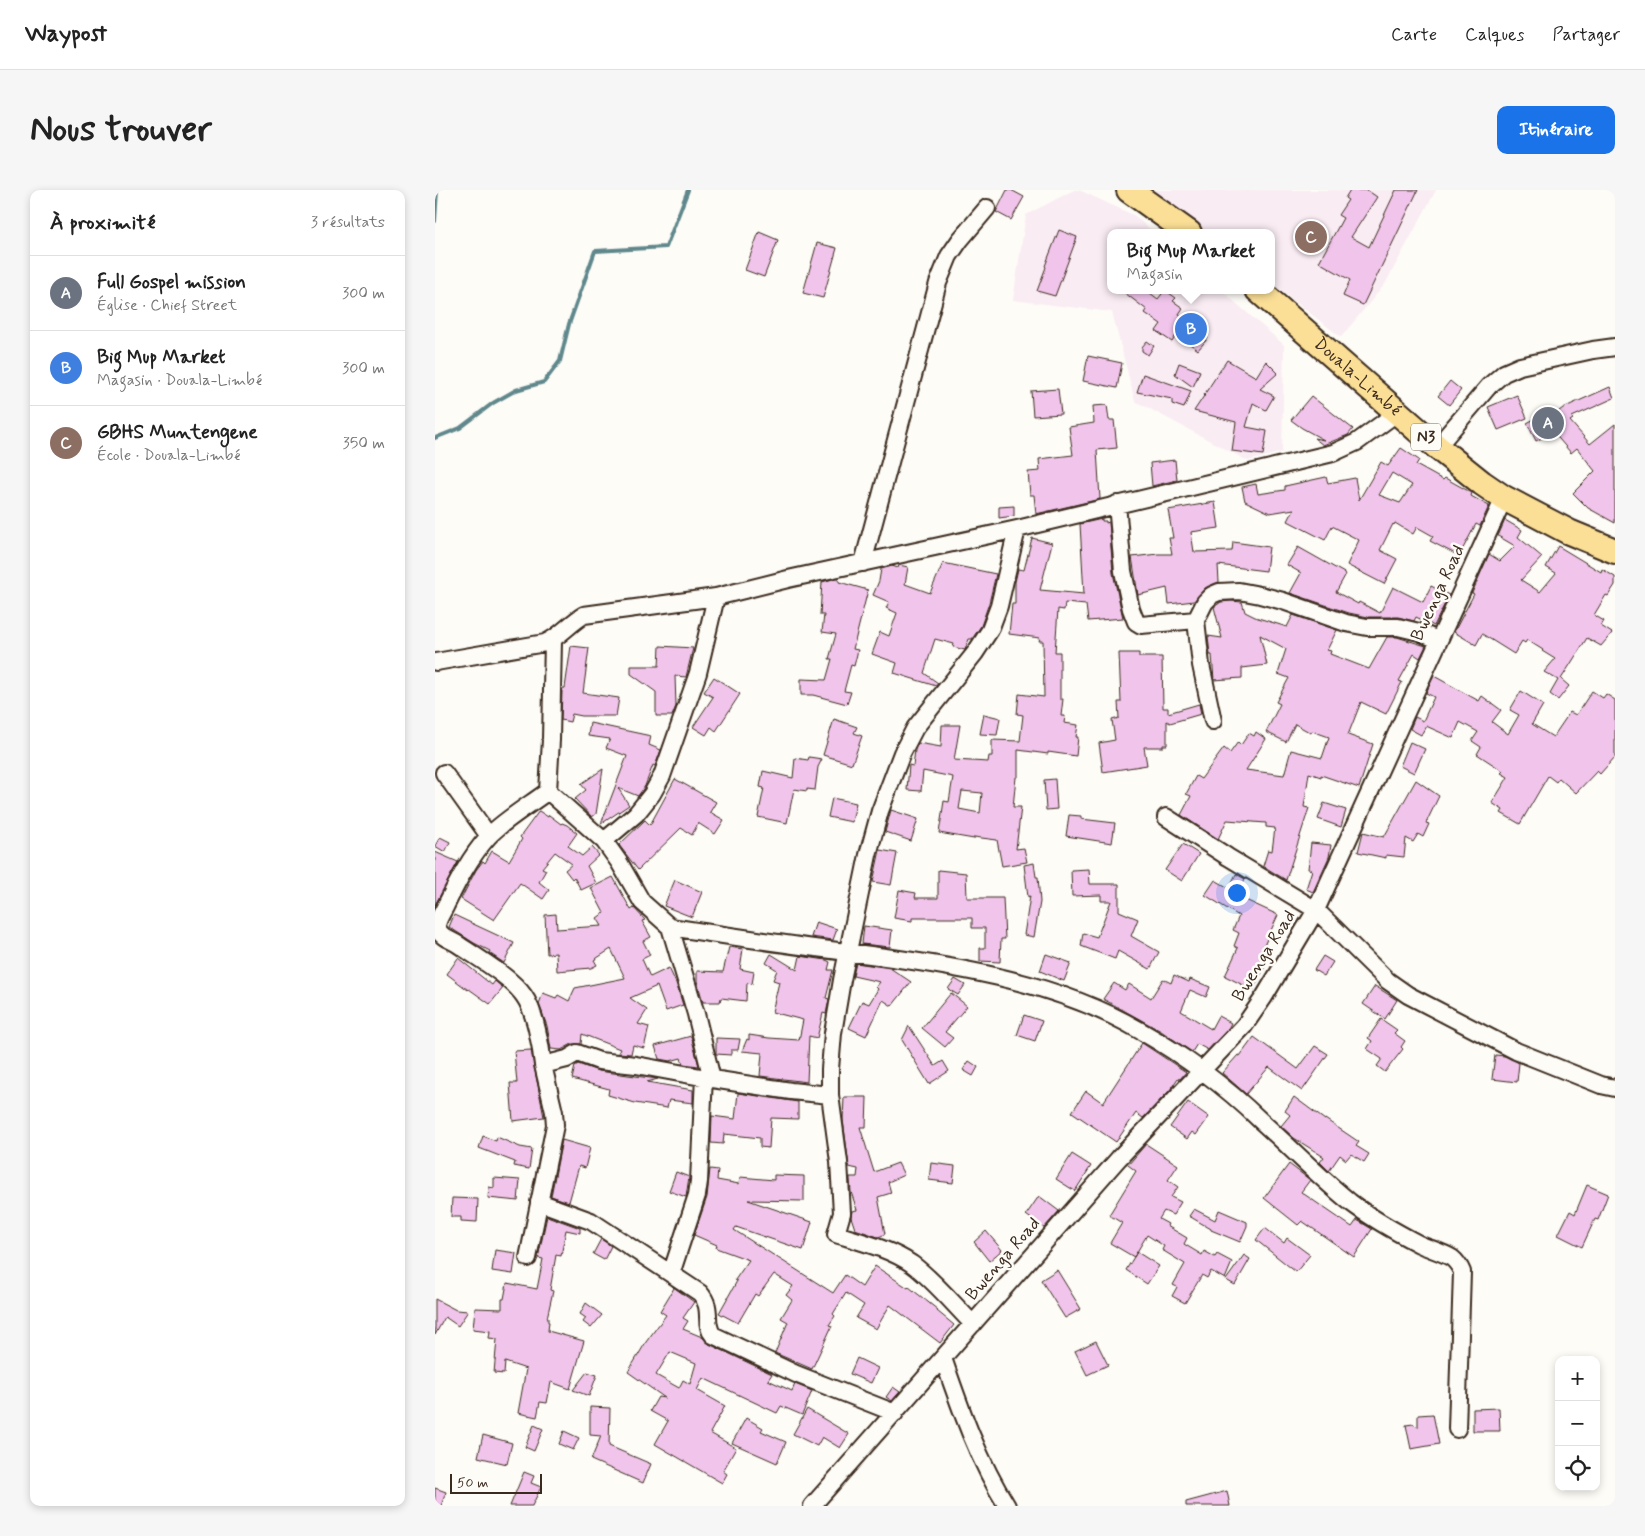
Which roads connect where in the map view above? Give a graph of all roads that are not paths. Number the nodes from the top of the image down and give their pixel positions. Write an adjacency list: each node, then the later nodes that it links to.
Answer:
1 (1129, 190): 3 (highway)
2 (987, 208): 12 (street)
3 (1183, 229)
4 (1263, 294): 6 (highway, Douala-Limbé / N3)
5 (1615, 347): 7 (street)
6 (1398, 412): 7 (highway, Douala-Limbé / N3); 9 (street)
7 (1437, 447): 8 (highway, Douala-Limbé / N3)
8 (1504, 498): 11 (highway, Douala-Limbé / N3); 16 (street, Bwenga Road)
9 (1117, 504): 10 (street); 14 (street)
10 (1017, 529): 12 (street); 26 (street)
11 (1615, 551)
12 (863, 563): 13 (street)
13 (717, 597): 15 (street); 23 (street)
14 (1196, 620): 16 (street); 18 (street)
15 (553, 640): 17 (street); 20 (street)
16 (1438, 640): 24 (street, Bwenga Road)
17 (437, 662)
18 (1213, 721)
19 (444, 773): 22 (street)
20 (548, 791): 22 (street); 23 (street)
21 (1166, 817): 24 (street)
22 (489, 836): 27 (street)
23 (604, 841): 25 (street)
24 (1317, 910): 28 (street, Bwenga Road); 30 (street)
25 (670, 927): 26 (street); 29 (street)
26 (847, 952): 28 (street); 31 (street)
27 (543, 1065): 29 (street); 32 (street)
28 (1202, 1071): 35 (street, Bwenga Road); 38 (street)
29 (708, 1078): 31 (street); 34 (street)
30 (1615, 1088)
31 (830, 1095): 35 (street)
32 (539, 1202): 33 (street); 34 (street)
33 (528, 1258)
34 (671, 1274): 37 (street)
35 (973, 1324): 36 (street, Bwenga Road)
36 (943, 1358): 37 (street, Bwenga Road); 40 (street)
37 (895, 1413): 39 (street, Bwenga Road)
38 (1457, 1429)
39 (812, 1506)
40 (1007, 1506)

